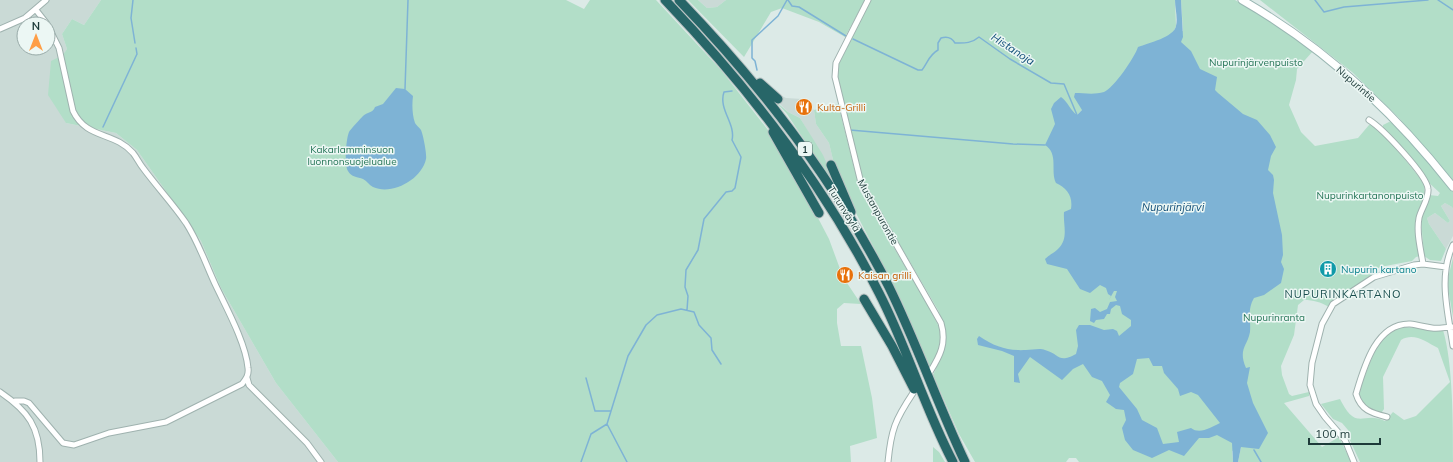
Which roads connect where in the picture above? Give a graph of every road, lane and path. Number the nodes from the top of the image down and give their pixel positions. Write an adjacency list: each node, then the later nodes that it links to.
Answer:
1 (46, 0): 6 (street)
2 (665, 0): 11 (highway, Turunväylä / 1)
3 (680, 0): 10 (highway, Turunväylä / 1)
4 (868, 0): 24 (street, Mustanpurontie)
5 (1242, 0): 15 (main road, Nupurintie)
6 (36, 10): 7 (street); 8 (street)
7 (40, 16)
8 (0, 29)
9 (56, 42): 25 (street)
10 (732, 57): 12 (highway); 18 (highway, Turunväylä / 1)
11 (750, 95): 16 (highway); 30 (highway, Turunväylä / 1)
12 (778, 99)
13 (1369, 120): 19 (street)
14 (831, 165): 18 (highway)
15 (1453, 187)
16 (819, 213)
17 (1453, 245): 20 (street)
18 (868, 248): 35 (highway, Turunväylä / 1)
19 (1423, 264): 20 (street); 36 (street)
20 (1446, 268): 22 (street)
21 (864, 299): 30 (highway)
22 (1452, 327): 23 (street); 29 (street)
23 (1453, 346)
24 (930, 372)
25 (247, 378): 28 (street); 32 (street)
26 (0, 392): 28 (street)
27 (913, 393): 33 (street)
28 (15, 401): 31 (street)
29 (1387, 417)
30 (946, 449): 34 (highway, Turunväylä / 1)
31 (40, 462)
32 (321, 462)
33 (888, 462)
34 (953, 462)
35 (965, 462)
36 (1354, 462)

